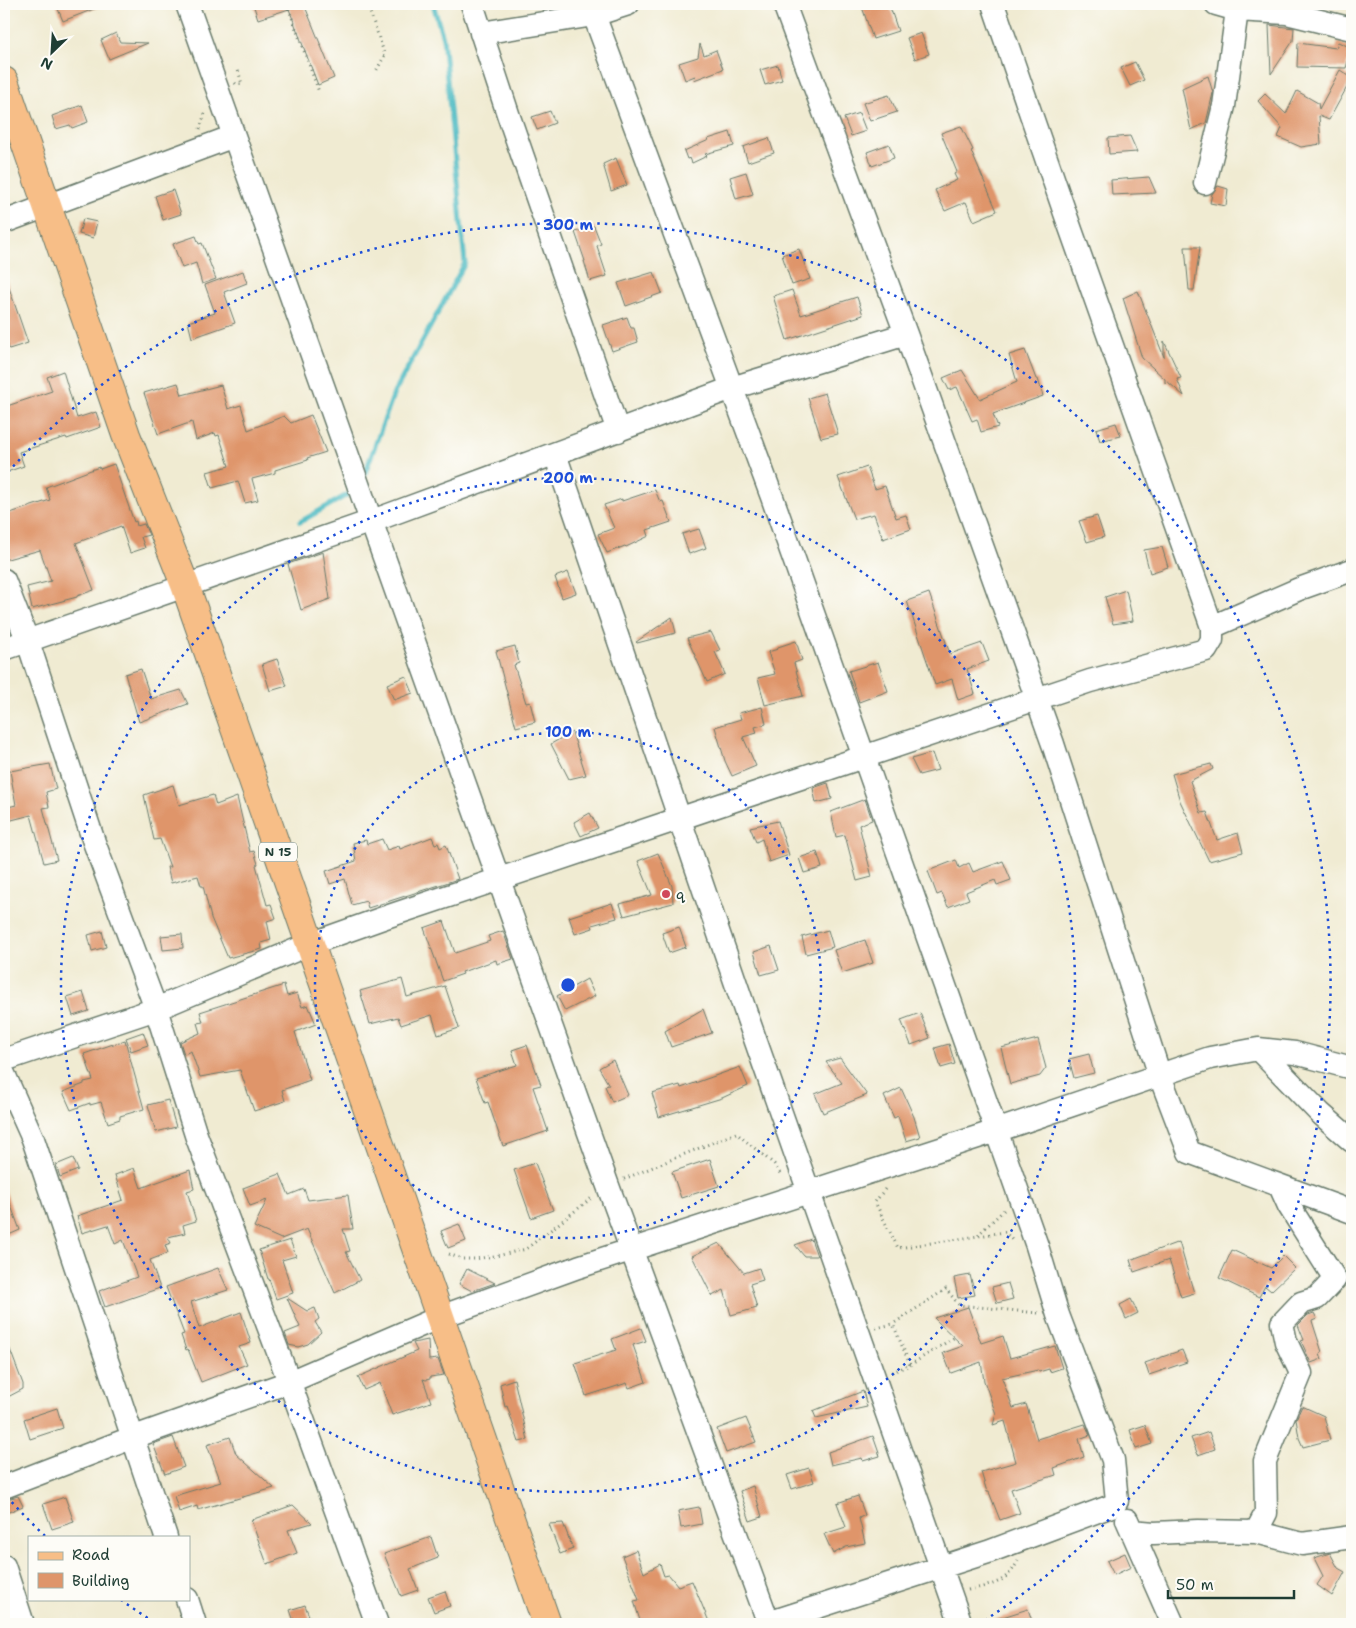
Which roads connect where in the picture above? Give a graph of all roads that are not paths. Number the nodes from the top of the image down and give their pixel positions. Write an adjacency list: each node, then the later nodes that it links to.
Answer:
1 (187, 4): 11 (street)
2 (472, 4): 9 (street)
3 (628, 4): 7 (street)
4 (784, 4): 15 (street)
5 (993, 4): 23 (street)
6 (1226, 7): 8 (street); 12 (street)
7 (592, 9): 9 (street); 16 (street)
8 (1352, 29)
9 (481, 33): 17 (street)
10 (4, 81): 13 (main road, N 15)
11 (234, 136): 13 (street); 19 (street)
12 (1205, 183)
13 (48, 205): 14 (street); 22 (main road, N 15)
14 (4, 222)
15 (906, 334): 16 (street); 26 (street)
16 (732, 388): 17 (street); 27 (street)
17 (618, 431): 18 (street)
18 (555, 454): 19 (street); 28 (street)
19 (372, 521): 22 (street); 29 (street)
20 (1352, 570): 23 (street)
21 (4, 580): 24 (street)
22 (185, 585): 24 (street); 30 (main road, N 15)
23 (1212, 627): 26 (street)
24 (28, 642): 25 (street); 31 (street)
25 (4, 649)
26 (1037, 699): 27 (street); 36 (street)
27 (864, 757): 28 (street); 37 (street)
28 (679, 819): 29 (street); 40 (street)
29 (499, 879): 30 (street); 42 (street)
30 (310, 944): 31 (street); 43 (main road, N 15)
31 (156, 1009): 33 (street); 44 (street)
32 (1258, 1048): 34 (street); 36 (street); 38 (street)
33 (4, 1060)
34 (1352, 1068)
35 (4, 1074): 45 (street)
36 (1160, 1076): 37 (street); 39 (street)
37 (996, 1131): 40 (street); 47 (street)
38 (1352, 1141)
39 (1280, 1186): 41 (street); 49 (street)
40 (809, 1192): 42 (street); 53 (street)
41 (1352, 1212)
42 (632, 1250): 43 (street); 59 (street)
43 (440, 1317): 44 (street); 58 (main road, N 15)
44 (289, 1382): 45 (street); 57 (street)
45 (134, 1437): 46 (street); 50 (street)
46 (4, 1487)
47 (1117, 1501): 48 (street); 53 (street)
48 (1132, 1531): 49 (street); 61 (street)
49 (1256, 1532): 51 (street)
50 (166, 1536)
51 (1352, 1537)
52 (4, 1566): 55 (street)
53 (940, 1566): 59 (street); 60 (street)
54 (187, 1600): 56 (street)
55 (23, 1624)
56 (195, 1624)
57 (377, 1624)
58 (547, 1624)
59 (767, 1624)
60 (961, 1624)
61 (1174, 1624)

